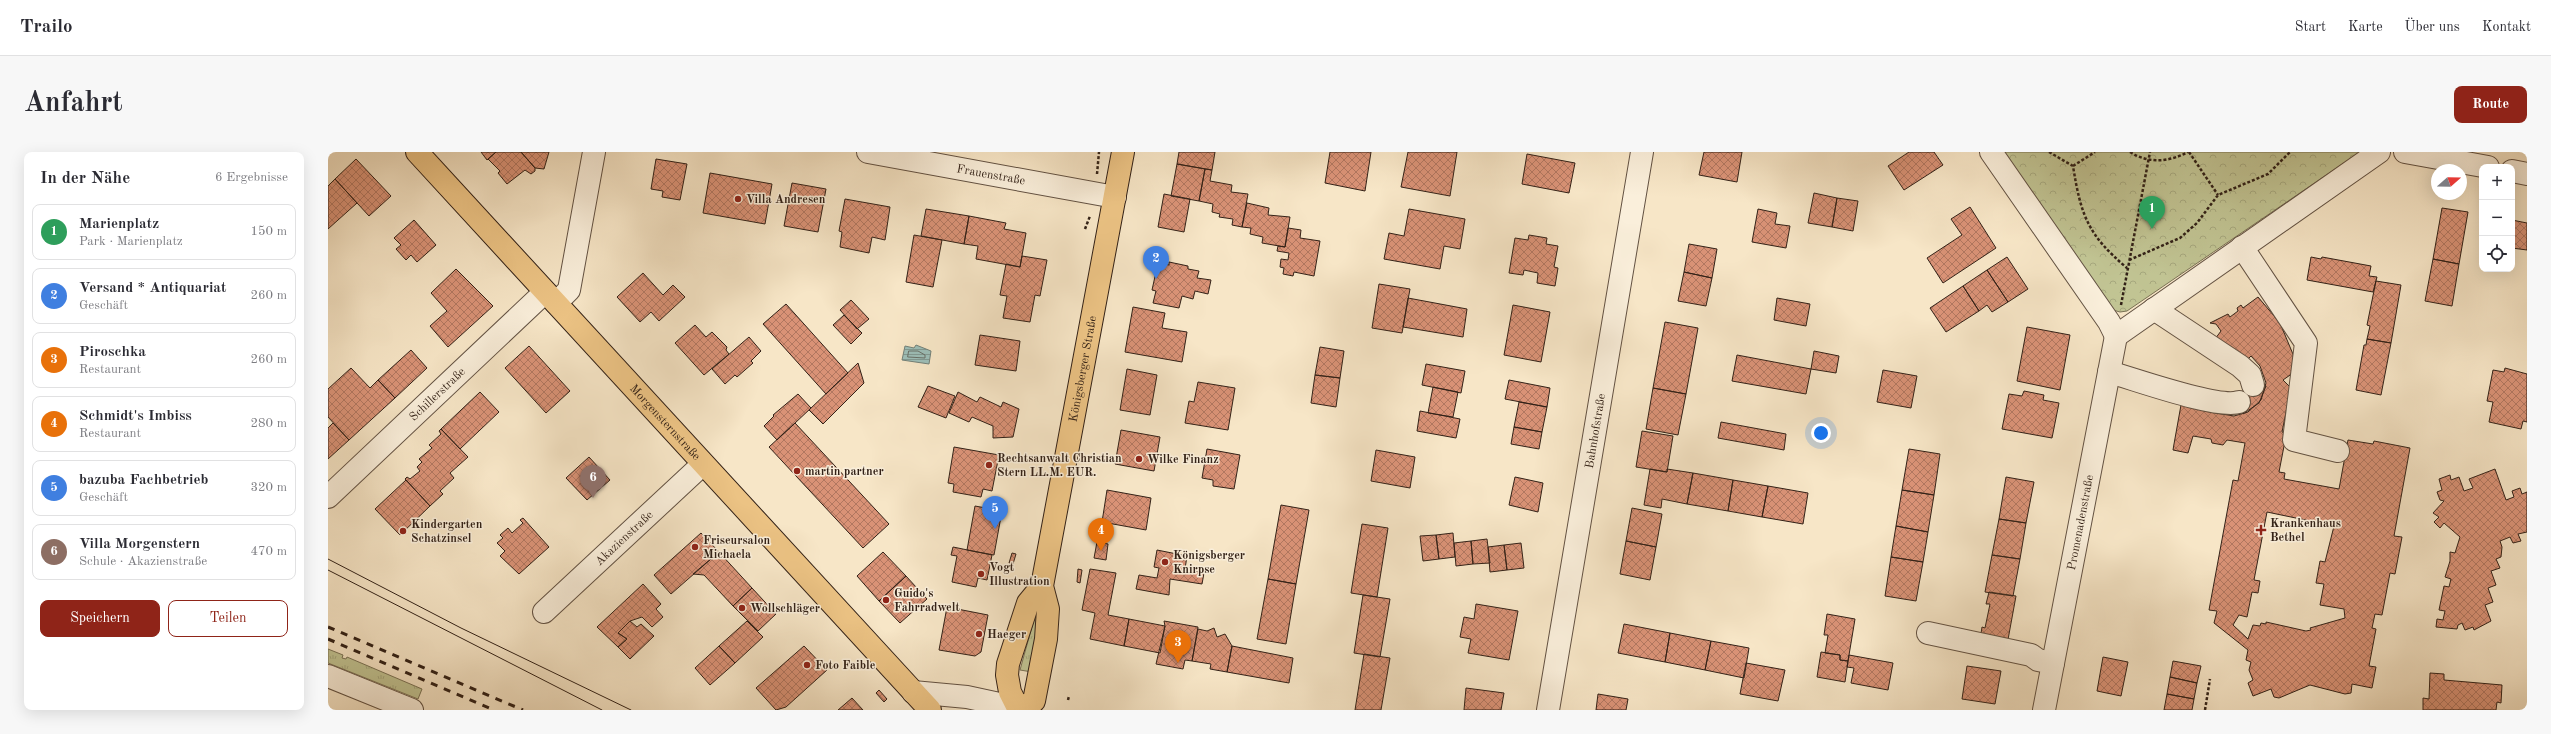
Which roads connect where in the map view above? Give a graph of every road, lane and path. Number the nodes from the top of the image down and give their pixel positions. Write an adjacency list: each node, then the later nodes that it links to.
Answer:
1 (417, 152): 29 (main road, Morgensternstraße)
2 (594, 152): 29 (street, Schillerstraße)
3 (868, 152): 23 (street, Frauenstraße)
4 (1099, 152): 21 (path)
5 (1123, 152): 23 (main road, Königsberger Straße)
6 (1642, 152): 53 (street, Bahnhofstraße)
7 (1991, 152): 32 (street)
8 (2049, 152): 18 (path)
9 (2095, 152): 18 (path)
10 (2130, 152): 16 (path)
11 (2150, 152): 16 (path)
12 (2189, 152): 16 (path); 22 (path)
13 (2290, 152): 22 (path)
14 (2379, 152): 26 (street)
15 (2405, 152): 17 (street)
16 (2148, 160): 27 (path)
17 (2479, 165)
18 (2073, 166): 28 (path)
19 (2515, 172): 20 (street)
20 (2527, 174)
21 (1097, 176)
22 (2218, 195): 27 (path)
23 (1115, 197): 41 (main road, Königsberger Straße)
24 (1091, 213): 25 (path)
25 (1085, 229)
26 (2242, 248): 30 (street); 36 (street)
27 (2129, 260): 28 (path)
28 (2127, 268): 31 (path)
29 (551, 297): 37 (main road, Morgensternstraße); 38 (street, Schillerstraße)
30 (2154, 309): 32 (street); 34 (street)
31 (2120, 312)
32 (2116, 336): 33 (street, Promenadenstraße)
33 (2109, 372): 35 (street); 44 (street, Promenadenstraße)
34 (2253, 385)
35 (2239, 402)
36 (2338, 451)
37 (704, 464): 42 (street, Akazienstraße); 47 (main road, Morgensternstraße)
38 (328, 497)
39 (1011, 580): 40 (path)
40 (1015, 581)
41 (1042, 586): 52 (main road, Königsberger Straße); 52 (main road, Königsberger Straße)
42 (544, 612)
43 (1928, 633): 44 (street)
44 (2053, 663): 54 (street, Promenadenstraße)
45 (328, 676): 50 (street)
46 (2210, 679): 55 (path)
47 (913, 692): 51 (main road, Morgensternstraße); 52 (street)
48 (1068, 696): 49 (path)
49 (1068, 700)
50 (408, 709)
51 (930, 710)
52 (1022, 710)
53 (1548, 710)
54 (2044, 710)
55 (2205, 710)

